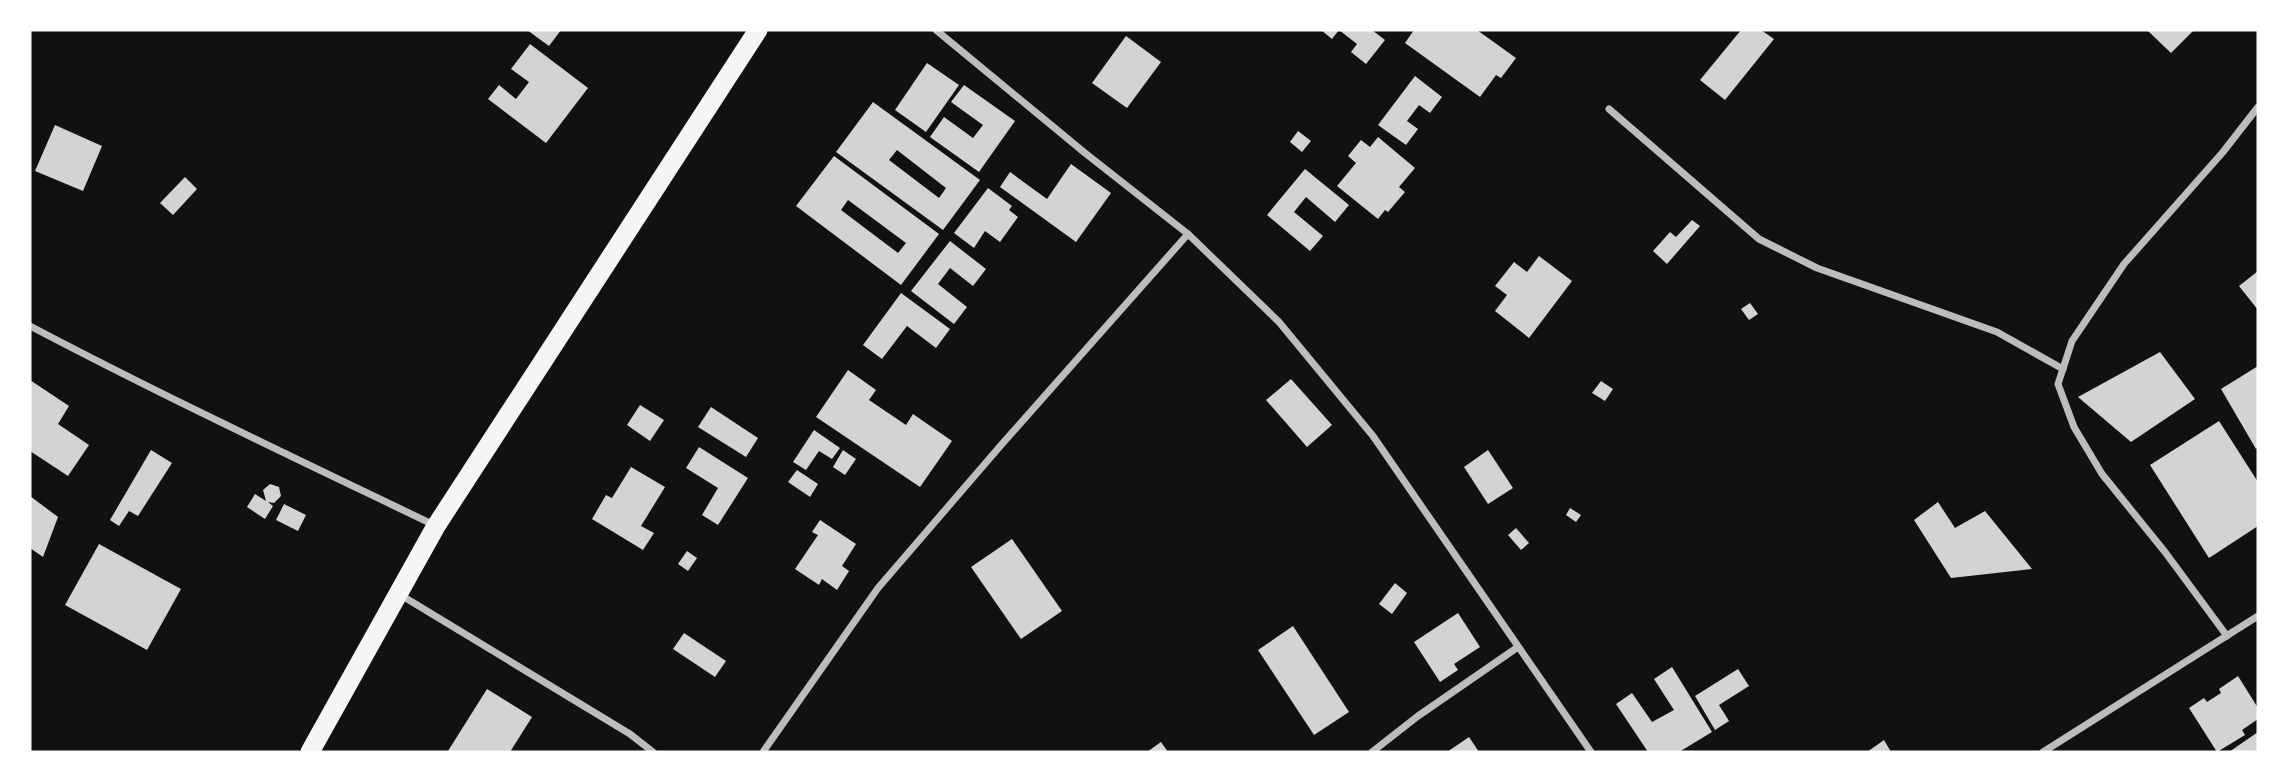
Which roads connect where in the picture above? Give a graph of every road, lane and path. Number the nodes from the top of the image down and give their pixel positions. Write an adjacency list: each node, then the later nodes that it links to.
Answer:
1 (758, 30): 8 (highway)
2 (936, 30): 5 (street)
3 (2258, 107): 7 (street)
4 (1609, 110): 7 (street)
5 (1188, 234): 12 (street); 15 (street)
6 (30, 326): 8 (street)
7 (2063, 369): 11 (street)
8 (436, 526): 9 (highway)
9 (398, 593): 13 (highway); 14 (street)
10 (2258, 616): 11 (street)
11 (2227, 636): 18 (street)
12 (1518, 647): 16 (street); 17 (street)
13 (310, 752)
14 (653, 752)
15 (763, 752)
16 (1372, 752)
17 (1591, 752)
18 (2043, 752)

